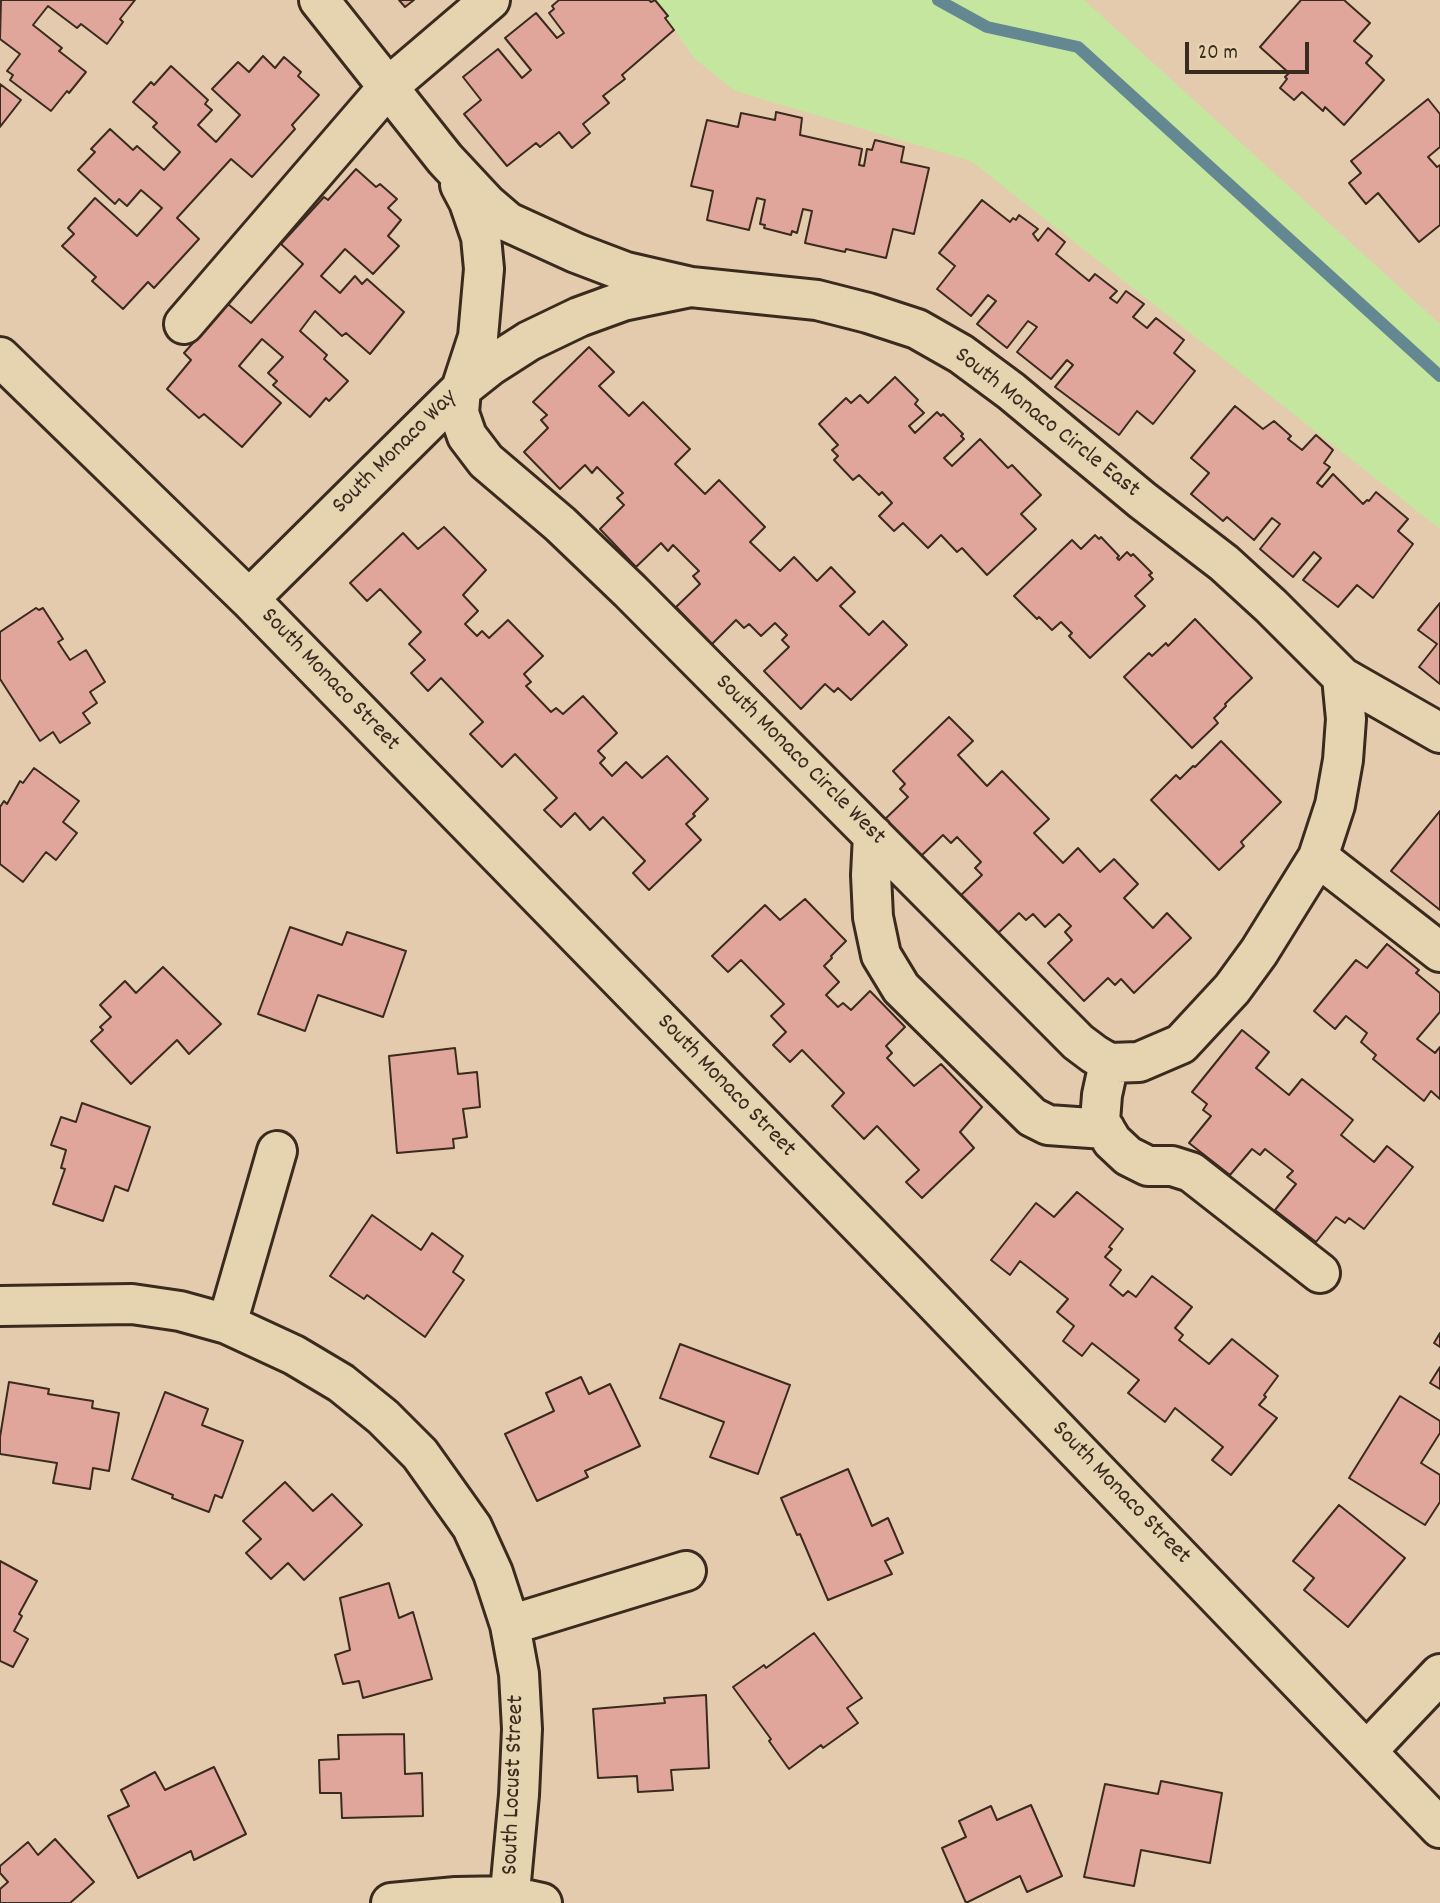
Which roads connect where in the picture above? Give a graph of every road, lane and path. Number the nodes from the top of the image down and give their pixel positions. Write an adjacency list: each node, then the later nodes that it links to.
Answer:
1 (319, 0): 3 (street, South Monaco Way)
2 (490, 0): 3 (street)
3 (388, 87): 4 (street, South Monaco Way); 6 (street)
4 (446, 159): 5 (street, South Monaco Way); 8 (street, South Monaco Way)
5 (691, 287): 8 (street); 10 (street, South Monaco Circle East)
6 (184, 324)
7 (0, 357): 9 (street, South Monaco Street)
8 (461, 389): 9 (street, South Monaco Way); 12 (street, South Monaco Circle West)
9 (249, 598): 24 (street, South Monaco Street)
10 (1342, 677): 11 (street, South Monaco Circle East); 13 (street)
11 (1440, 733)
12 (873, 835): 15 (street, South Monaco Circle West); 16 (street)
13 (1318, 857): 14 (street); 15 (street)
14 (1440, 952)
15 (1110, 1063): 16 (street)
16 (1105, 1129): 18 (street)
17 (277, 1151): 20 (street)
18 (1320, 1273)
19 (0, 1306): 20 (street, South Locust Street)
20 (227, 1324): 22 (street, South Locust Street)
21 (686, 1571): 22 (street)
22 (510, 1625): 26 (street, South Locust Street)
23 (1440, 1674): 24 (street)
24 (1367, 1751): 25 (street, South Monaco Street)
25 (1440, 1828)
26 (520, 1901): 27 (street)
27 (391, 1903)

